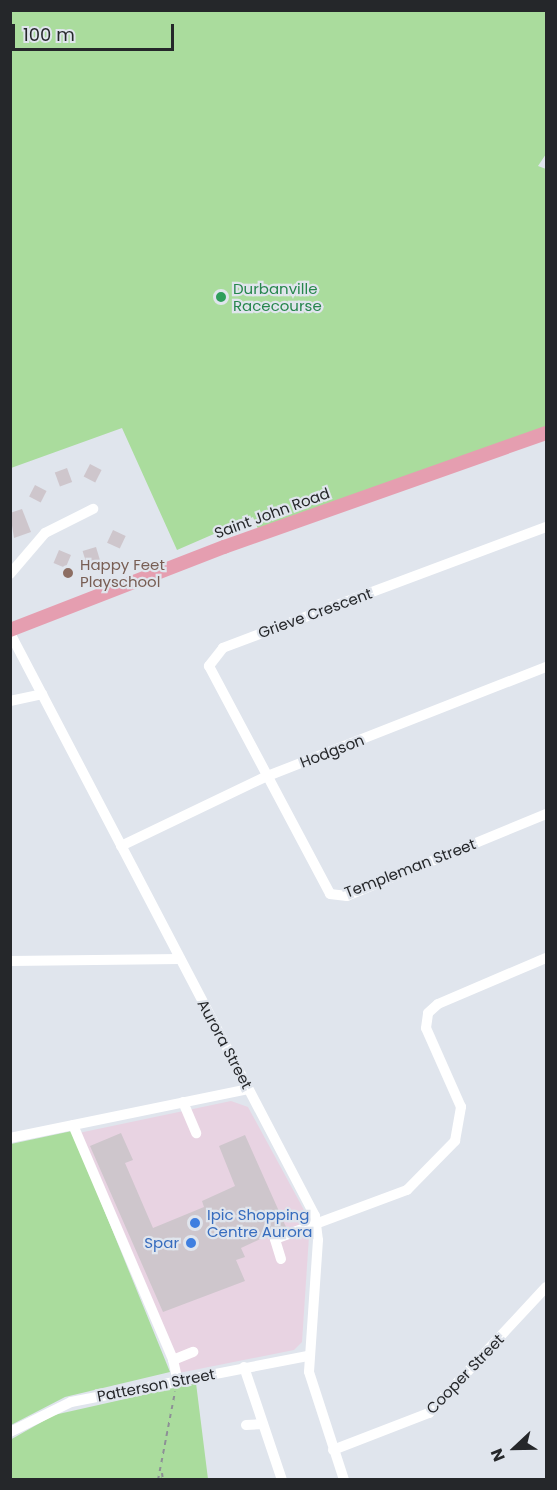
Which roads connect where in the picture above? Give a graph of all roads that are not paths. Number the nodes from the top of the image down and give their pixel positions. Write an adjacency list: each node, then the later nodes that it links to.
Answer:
1 (546, 433): 5 (main road, Saint John Road)
2 (93, 510): 4 (street)
3 (546, 527): 9 (street, Grieve Crescent)
4 (10, 574)
5 (11, 629): 7 (street, Aurora Street)
6 (546, 667): 9 (street, Hodgson)
7 (42, 694): 8 (street); 11 (street, Aurora Street)
8 (10, 701)
9 (265, 777): 10 (street, Templeman Street); 11 (street, Hodgson)
10 (546, 814)
11 (121, 846): 13 (street, Aurora Street)
12 (546, 958): 20 (street)
13 (180, 959): 14 (street); 15 (street, Aurora Street)
14 (10, 961)
15 (248, 1089): 16 (street); 20 (street, Aurora Street)
16 (183, 1102): 17 (street); 18 (street)
17 (73, 1125): 19 (street); 25 (street)
18 (196, 1133)
19 (10, 1138)
20 (317, 1224): 21 (street); 24 (street)
21 (281, 1259)
22 (546, 1287): 31 (street, Cooper Street)
23 (193, 1352): 25 (street)
24 (308, 1356): 26 (street, Patterson Street); 31 (street)
25 (173, 1360): 27 (street)
26 (244, 1367): 27 (street, Patterson Street); 28 (street)
27 (177, 1381): 30 (street, Patterson Street)
28 (263, 1424): 29 (street); 32 (street)
29 (246, 1425)
30 (10, 1432)
31 (333, 1450): 33 (street)
32 (282, 1479)
33 (344, 1479)

